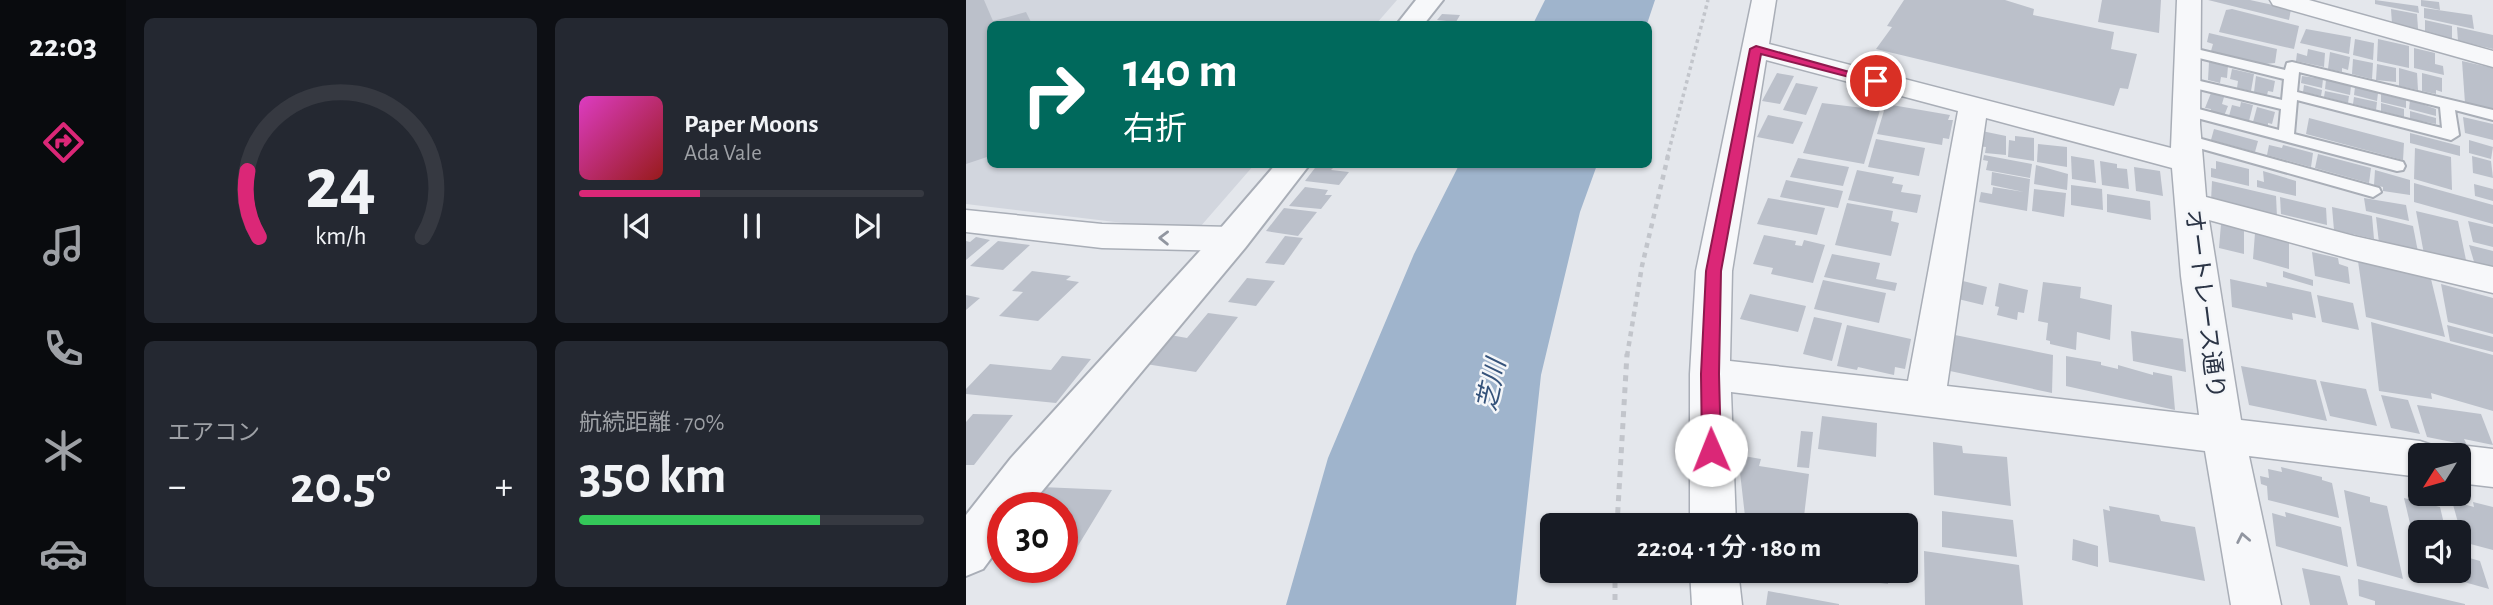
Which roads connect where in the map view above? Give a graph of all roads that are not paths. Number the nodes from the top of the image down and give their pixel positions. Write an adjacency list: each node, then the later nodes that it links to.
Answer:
1 (1430, 0): 6 (street)
2 (1764, 0): 7 (street)
3 (2189, 0): 13 (street, オートレース通り)
4 (2283, 0): 5 (street)
5 (2355, 10): 8 (street)
6 (1412, 21)
7 (1756, 49): 12 (street); 23 (street)
8 (2493, 59)
9 (2291, 76): 10 (lane); 11 (lane); 13 (lane)
10 (2289, 100): 11 (lane); 13 (lane); 15 (lane)
11 (2446, 104): 14 (lane)
12 (1973, 106): 13 (street); 24 (street)
13 (2187, 109): 15 (lane); 18 (lane); 19 (street, オートレース通り)
14 (2493, 115)
15 (2286, 137): 16 (lane)
16 (2397, 166)
17 (1291, 168): 21 (street)
18 (2373, 192)
19 (2191, 204): 22 (street); 25 (street, オートレース通り)
20 (966, 220): 21 (street, one-way to 20)
21 (1232, 239): 30 (street)
22 (2493, 280)
23 (1710, 374): 24 (street); 29 (street)
24 (1925, 399): 25 (street)
25 (2221, 433): 26 (street); 33 (street, オートレース通り, one-way to 25)
26 (2408, 457)
27 (2471, 465): 28 (street)
28 (2493, 468)
29 (1713, 513)
30 (966, 553)
31 (1715, 583): 32 (street)
32 (1717, 605)
33 (2256, 605)

